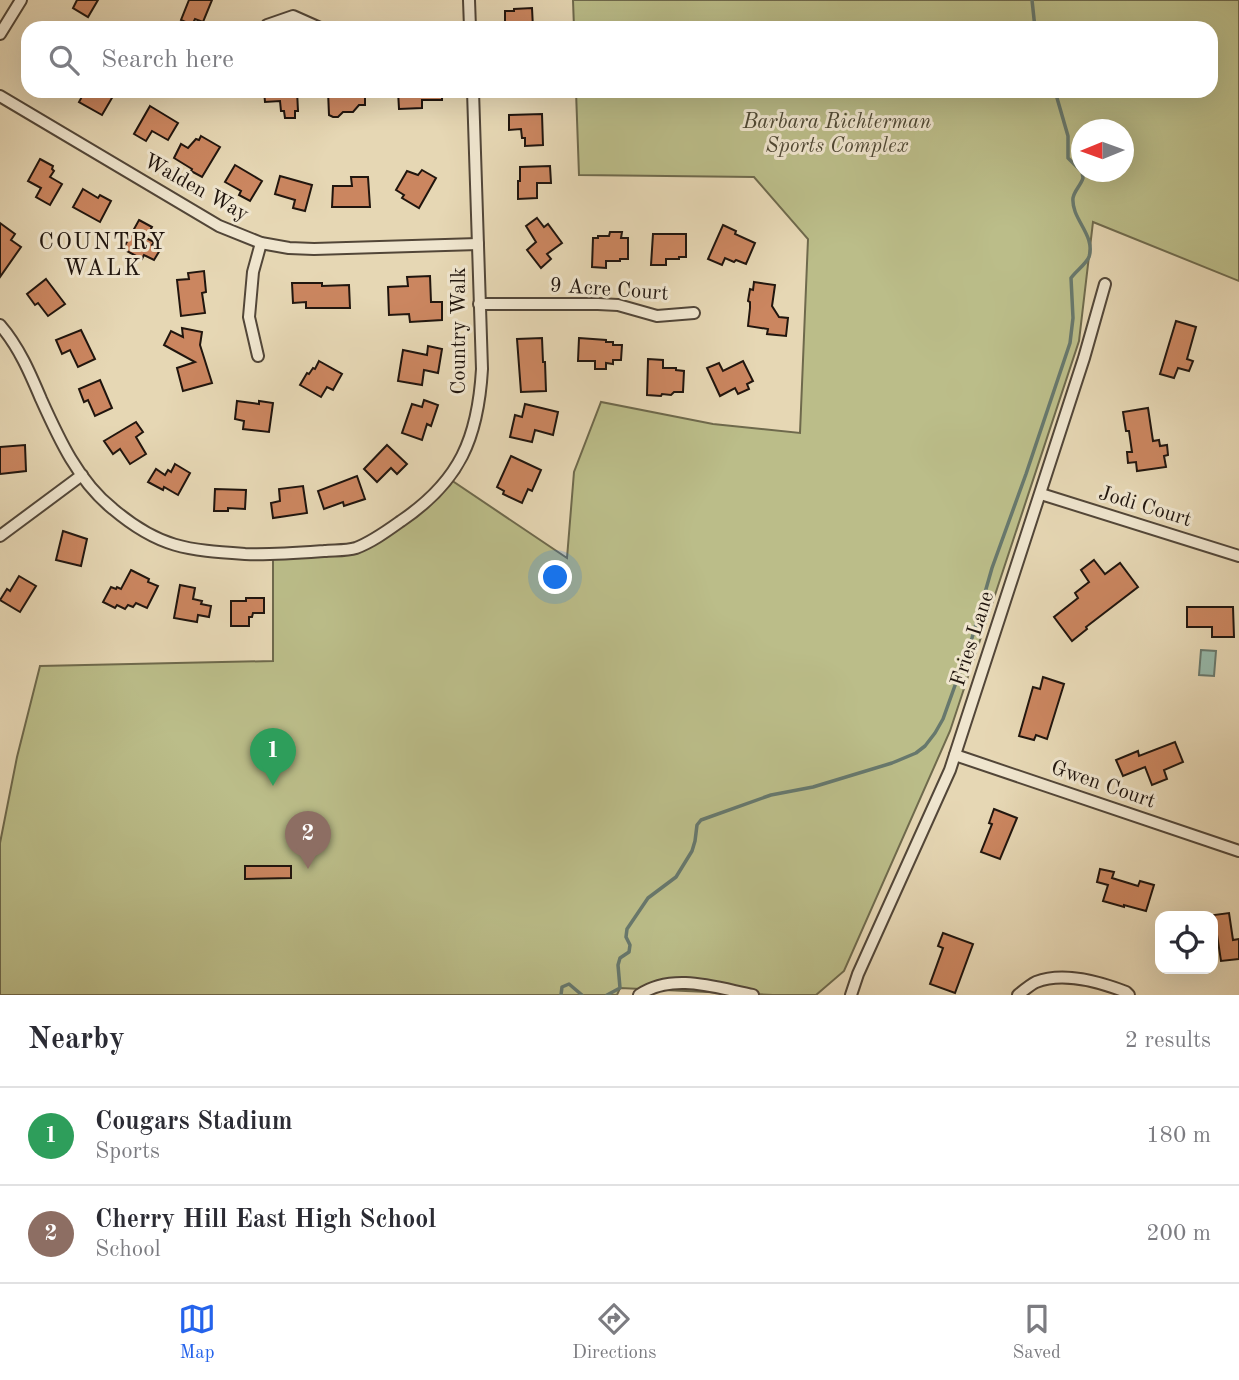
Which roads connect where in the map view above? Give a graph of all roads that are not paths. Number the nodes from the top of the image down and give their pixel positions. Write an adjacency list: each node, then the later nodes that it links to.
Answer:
1 (20, 0): 6 (street)
2 (470, 0): 5 (street)
3 (279, 21): 4 (street)
4 (304, 21)
5 (470, 21)
6 (0, 34)
7 (0, 96): 9 (street, Walden Way)
8 (472, 98): 10 (street, Country Walk)
9 (261, 243): 10 (street, Walden Way); 15 (street)
10 (478, 244): 12 (street, Country Walk)
11 (1105, 284): 17 (street, Fries Lane)
12 (480, 304): 13 (street, 9 Acre Court); 16 (street, Country Walk)
13 (694, 313)
14 (0, 326): 16 (street, Country Walk)
15 (258, 356)
16 (82, 475): 18 (street)
17 (1041, 494): 19 (street, Jodi Court); 20 (street, Fries Lane)
18 (0, 536)
19 (1239, 556)
20 (955, 755): 21 (street, Gwen Court); 24 (street, Fries Lane)
21 (1239, 851)
22 (639, 995): 23 (street)
23 (753, 995)
24 (851, 995)
25 (1018, 995): 26 (street)
26 (1129, 995)

